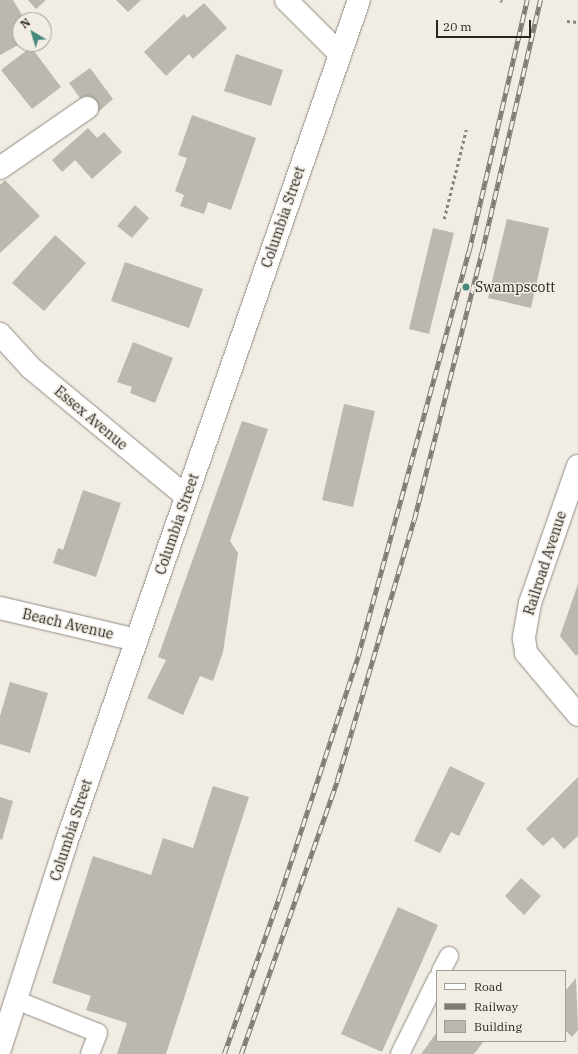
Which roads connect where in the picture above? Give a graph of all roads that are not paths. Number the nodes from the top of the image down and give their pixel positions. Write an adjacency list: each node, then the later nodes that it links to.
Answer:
1 (286, 0): 3 (street)
2 (360, 0): 3 (street, Columbia Street)
3 (340, 54): 8 (street, Columbia Street)
4 (87, 108): 5 (street)
5 (0, 168)
6 (0, 334): 8 (street, Essex Avenue)
7 (578, 466): 11 (street, Railroad Avenue)
8 (186, 496): 10 (street, Columbia Street)
9 (0, 608): 10 (street, Beach Avenue)
10 (136, 640): 13 (street, Columbia Street)
11 (578, 715)
12 (436, 981): 16 (lane)
13 (16, 1000): 14 (street, Columbia Street); 15 (lane)
14 (0, 1049)
15 (90, 1054)
16 (400, 1054)

